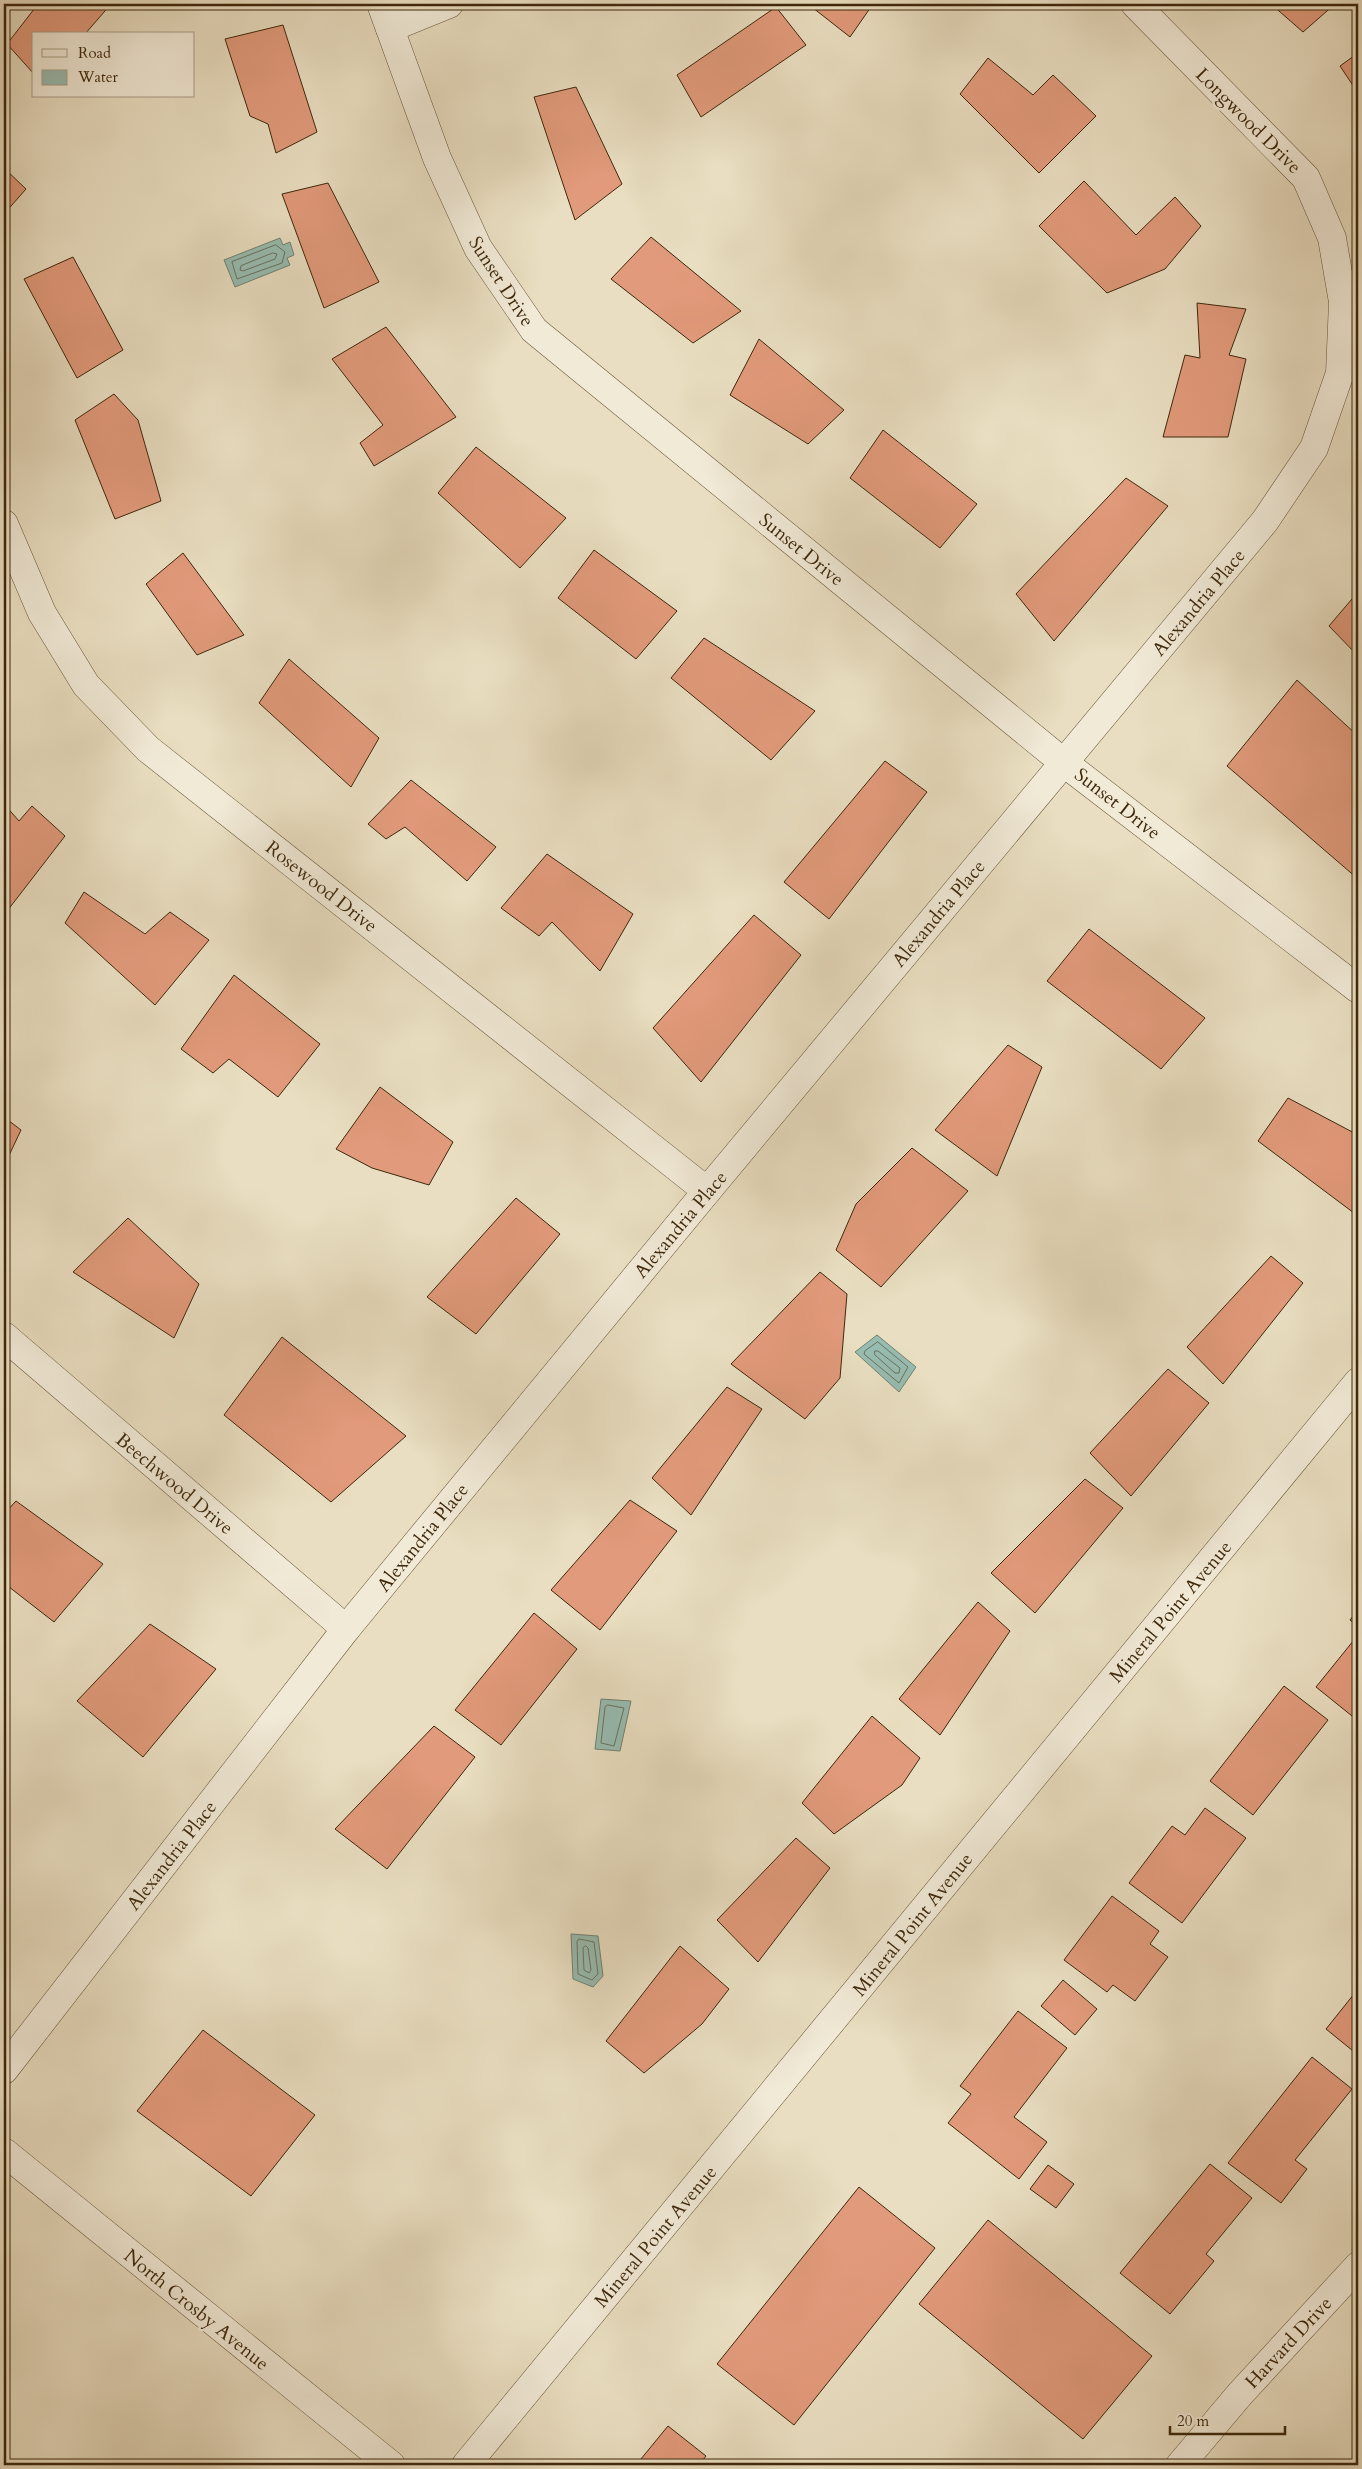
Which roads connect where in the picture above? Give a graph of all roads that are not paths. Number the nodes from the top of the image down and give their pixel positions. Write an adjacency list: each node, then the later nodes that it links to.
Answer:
1 (450, 4): 3 (street)
2 (1135, 4): 4 (street, Longwood Drive)
3 (386, 16): 6 (street, Sunset Drive)
4 (1340, 373): 6 (street, Alexandria Place)
5 (4, 524): 8 (street, Rosewood Drive)
6 (1063, 762): 7 (street, Sunset Drive); 8 (street, Alexandria Place)
7 (1358, 989)
8 (707, 1191): 11 (street, Alexandria Place)
9 (4, 1336): 11 (street, Beechwood Drive)
10 (1358, 1382): 16 (street, Mineral Point Avenue)
11 (346, 1629): 12 (street, Alexandria Place)
12 (4, 2070)
13 (4, 2152): 15 (street, North Crosby Avenue)
14 (1358, 2266): 17 (street, Harvard Drive)
15 (391, 2465)
16 (466, 2465)
17 (1180, 2465)

